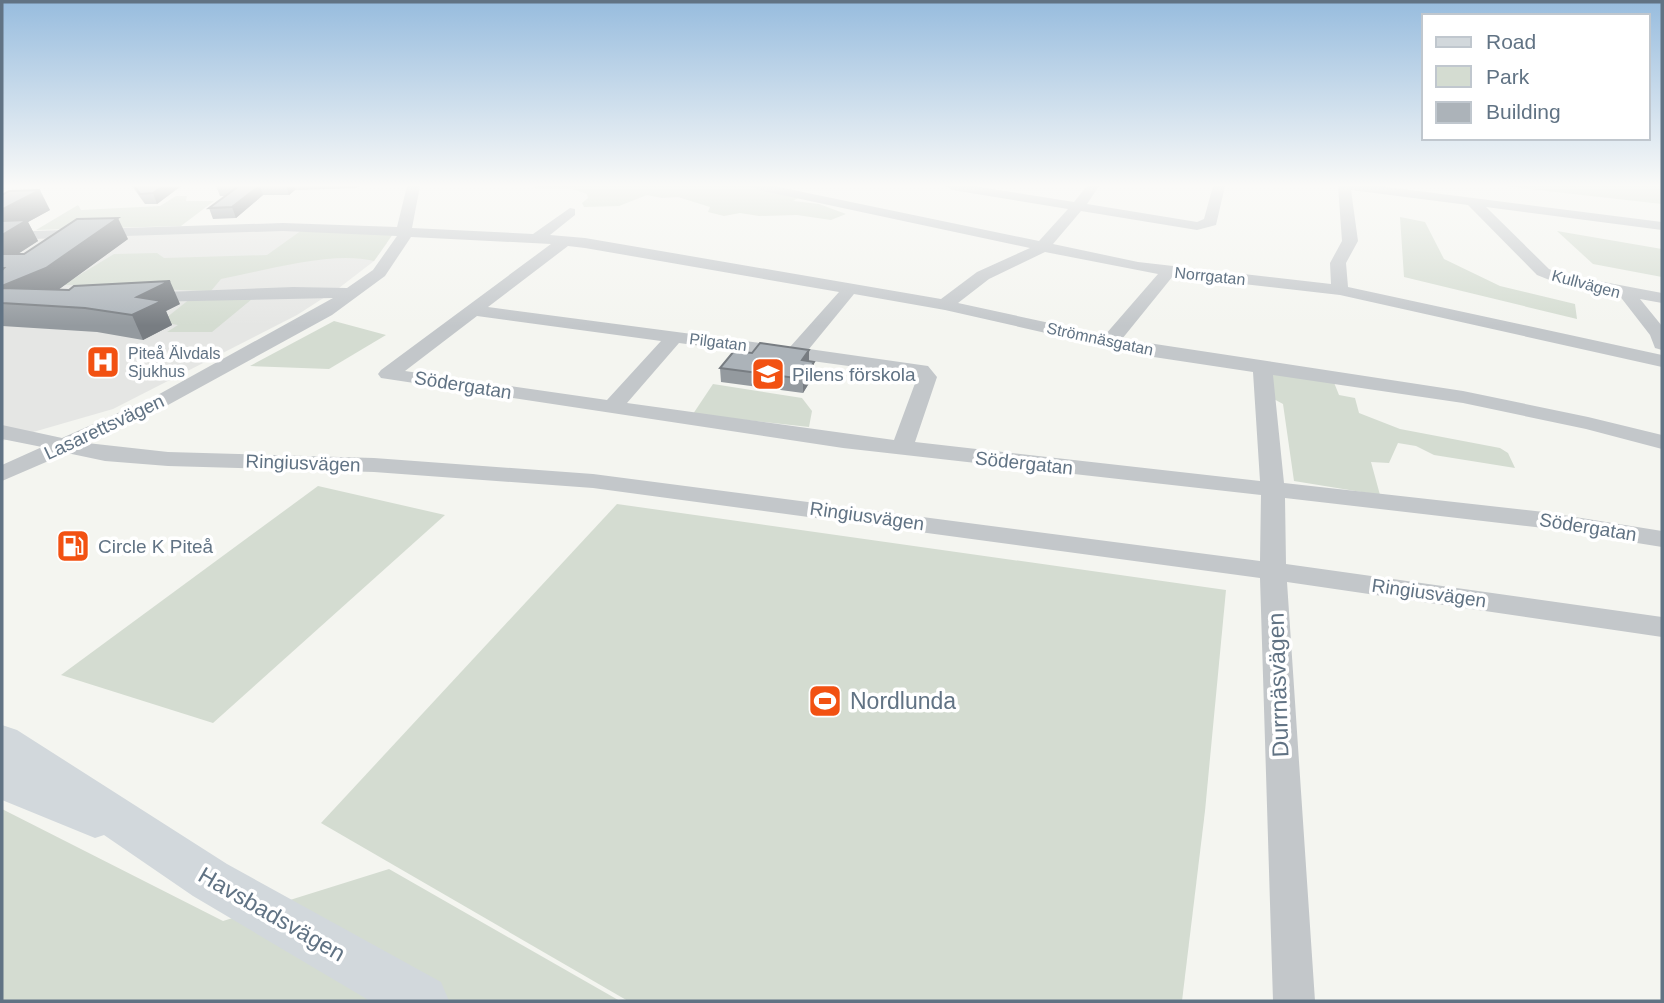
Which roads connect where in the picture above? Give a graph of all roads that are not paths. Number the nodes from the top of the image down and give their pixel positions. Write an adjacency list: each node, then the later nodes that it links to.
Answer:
1 (406, 232): 17 (street, Lasarettsvägen)
2 (88, 233): 9 (street, Strömnäsgatan)
3 (424, 233): 10 (street, Strömnäsgatan)
4 (544, 233): 10 (street)
5 (979, 233): 12 (street, Norrgatan)
6 (1055, 233): 12 (street)
7 (1349, 233): 15 (street)
8 (1504, 233): 16 (street, Kullvägen)
9 (2, 236)
10 (537, 238): 11 (street, Strömnäsgatan)
11 (565, 241): 14 (street, Strömnäsgatan); 21 (street)
12 (1041, 246): 13 (street, Norrgatan); 20 (street)
13 (1168, 272): 15 (street, Norrgatan); 23 (street)
14 (850, 289): 20 (street, Strömnäsgatan); 24 (street)
15 (1340, 290): 25 (street, Norrgatan)
16 (1625, 291): 19 (street); 25 (street, Kullvägen)
17 (351, 293): 18 (street); 30 (street, Lasarettsvägen)
18 (137, 297)
19 (1662, 298)
20 (944, 305): 23 (street, Strömnäsgatan)
21 (472, 310): 22 (street, Pilgatan); 27 (street, Södergatan)
22 (675, 336): 24 (street, Pilgatan); 27 (street)
23 (1109, 342): 26 (street, Strömnäsgatan)
24 (796, 351): 31 (street, Pilgatan)
25 (1662, 357)
26 (1263, 368): 29 (street, Strömnäsgatan); 33 (street, Durrnäsvägen)
27 (611, 408): 31 (street, Södergatan)
28 (2, 432): 30 (street, Ringiusvägen)
29 (1662, 442)
30 (69, 445): 32 (street, Lasarettsvägen); 35 (street, Ringiusvägen)
31 (902, 448): 33 (street, Södergatan)
32 (2, 474)
33 (1273, 491): 34 (street, Södergatan); 35 (street, Durrnäsvägen)
34 (1662, 539)
35 (1273, 572): 36 (street, Ringiusvägen); 41 (street, Durrnäsvägen)
36 (1662, 627)
37 (2, 742): 39 (main road, Havsbadsvägen)
38 (2, 781): 39 (main road, Havsbadsvägen)
39 (124, 824): 40 (main road, Havsbadsvägen)
40 (422, 1001)
41 (1294, 1001)

